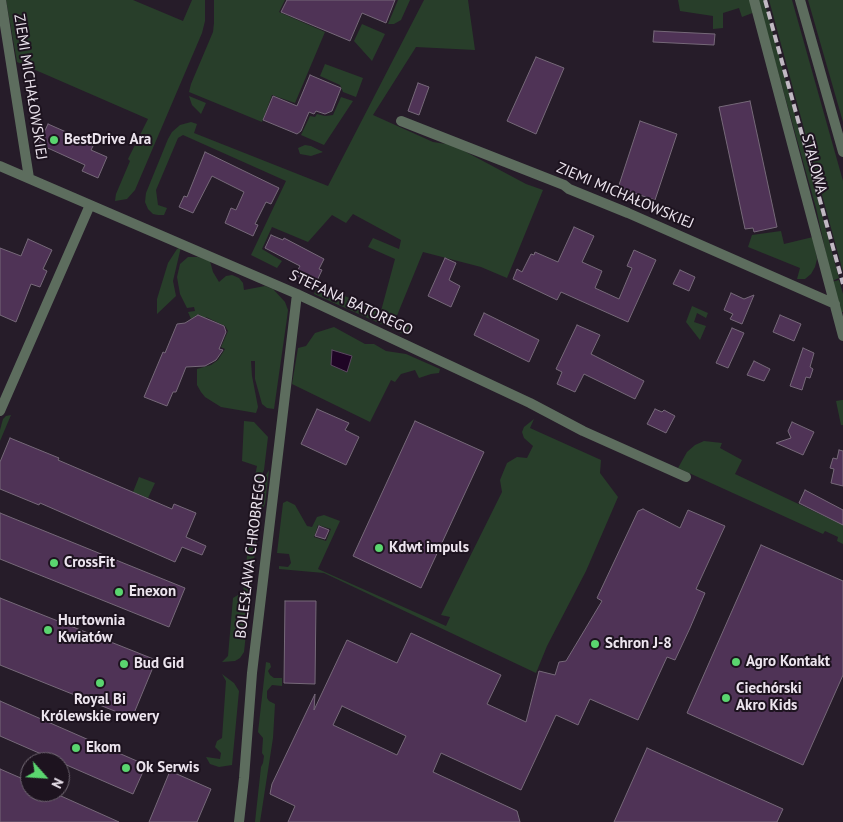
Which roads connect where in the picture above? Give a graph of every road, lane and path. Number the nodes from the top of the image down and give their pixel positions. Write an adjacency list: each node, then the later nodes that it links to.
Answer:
1 (1, 0): 7 (street, ZIEMI MICHAŁOWSKIEJ)
2 (754, 0): 10 (street, STALOWA)
3 (800, 0): 5 (street)
4 (401, 121): 10 (street, ZIEMI MICHAŁOWSKIEJ)
5 (843, 152)
6 (0, 166): 7 (street, STEFANA BATOREGO)
7 (29, 178): 8 (street, STEFANA BATOREGO)
8 (90, 205): 9 (street, STEFANA BATOREGO); 12 (street)
9 (297, 294): 13 (street, STEFANA BATOREGO); 14 (street, BOLESŁAWA CHROBREGO)
10 (835, 304): 11 (street, STALOWA)
11 (843, 336)
12 (0, 411)
13 (686, 477)
14 (239, 822)

